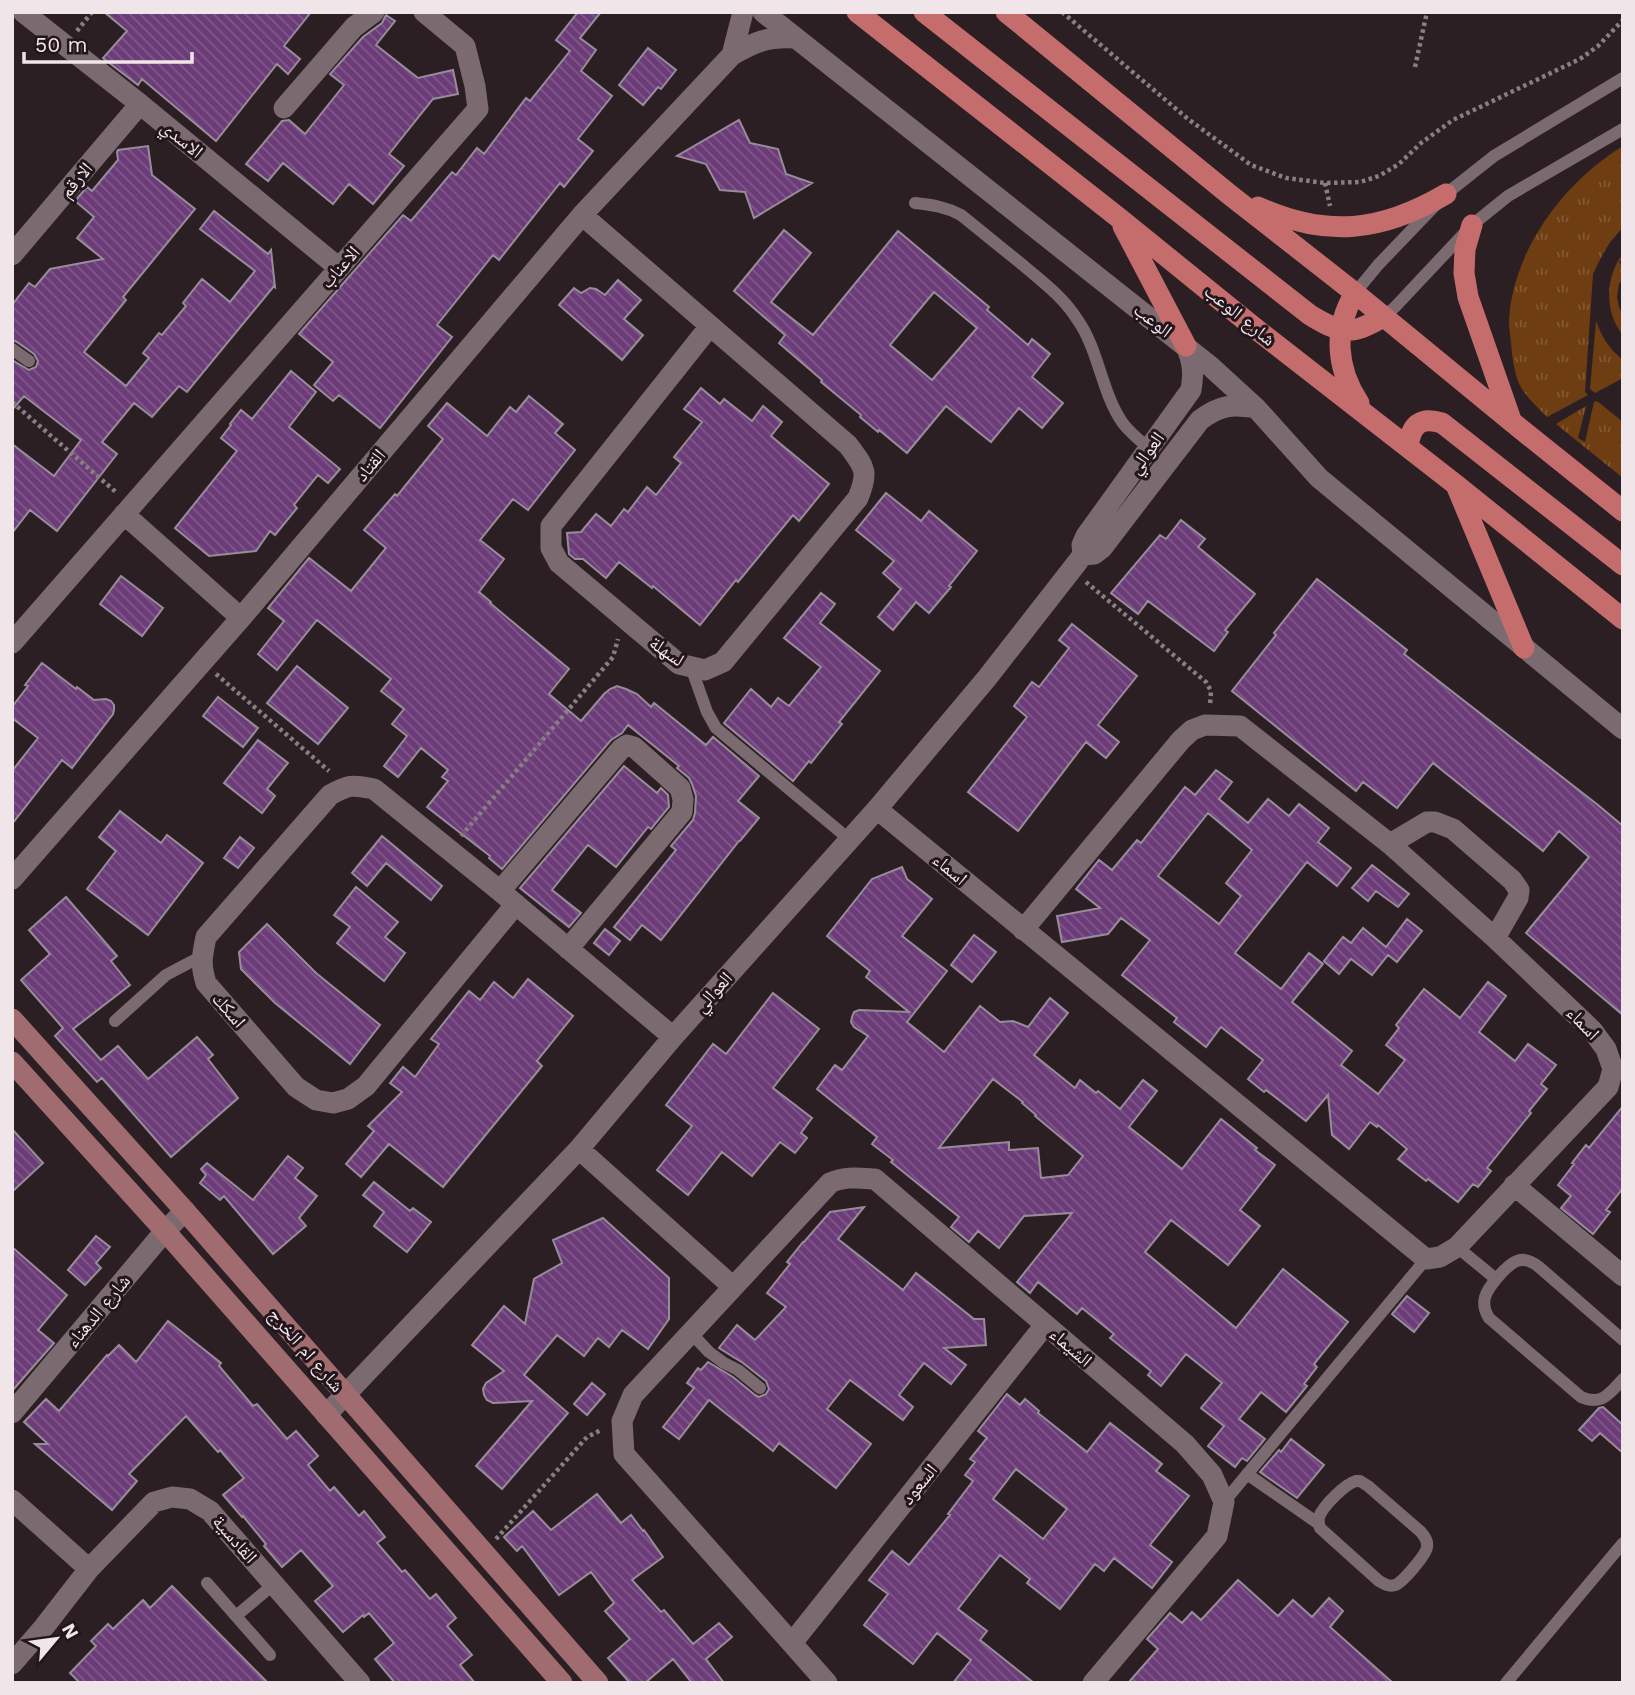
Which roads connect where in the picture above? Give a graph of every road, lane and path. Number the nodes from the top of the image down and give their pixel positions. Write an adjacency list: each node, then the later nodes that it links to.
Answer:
1 (23, 12): 16 (street, الاسدي)
2 (374, 12): 17 (street)
3 (424, 12): 26 (street, الاعناب)
4 (743, 12): 13 (street, القتاد)
5 (763, 12): 12 (street, الوعب)
6 (857, 12): 23 (main road, شارع الوعب)
7 (924, 12): 30 (main road)
8 (1006, 12): 20 (main road)
9 (1062, 12): 11 (path)
10 (1427, 12): 14 (path)
11 (1623, 20)
12 (795, 38): 13 (street, القتاد); 31 (street, الوعب)
13 (732, 55): 22 (street, القتاد)
14 (1415, 68)
15 (1623, 78): 19 (lane)
16 (141, 104): 25 (street, الارقم); 26 (street, الاسدي)
17 (284, 108)
18 (1623, 129): 24 (lane)
19 (1446, 194): 20 (main road); 27 (lane)
20 (1230, 195): 27 (main road)
21 (915, 203): 39 (lane)
22 (582, 215): 29 (street, لسهلة); 45 (street, القتاد)
23 (1119, 218): 31 (main road); 36 (main road, شارع الوعب)
24 (1472, 225): 28 (lane); 37 (main road)
25 (12, 255)
26 (339, 268): 41 (street, الاعناب)
27 (1355, 293): 28 (main road); 30 (main road)
28 (1383, 317): 30 (main road); 37 (main road)
29 (710, 326): 46 (street, لسهلة); 51 (street, لسهلة)
30 (1341, 331): 36 (main road)
31 (1186, 346): 35 (street, الوعب); 39 (street, العوالي)
32 (12, 349): 33 (lane)
33 (29, 361)
34 (12, 402): 41 (path)
35 (1256, 408): 43 (street, العوالي); 49 (street, الوعب)
36 (1366, 413): 38 (main road, شارع الوعب)
37 (1512, 422): 42 (main road)
38 (1408, 447): 40 (main road, شارع الوعب); 44 (main road)
39 (1149, 448): 43 (street, العوالي)
40 (1455, 484): 47 (main road, شارع الوعب); 49 (main road)
41 (128, 510): 45 (street); 48 (street, الاعناب)
42 (1623, 511)
43 (1078, 563): 52 (path); 55 (street, العوالي)
44 (1623, 565)
45 (241, 618): 50 (street, القتاد)
46 (624, 618): 51 (street, لسهلة); 58 (path)
47 (1623, 619)
48 (12, 643)
49 (1524, 648): 53 (street)
50 (202, 662): 54 (path); 59 (street, القتاد)
51 (691, 667): 56 (lane)
52 (1205, 725): 57 (street, اسماء); 61 (street)
53 (1623, 729)
54 (346, 786): 58 (street); 64 (street)
55 (877, 809): 56 (street, العوالي); 61 (street, اسماء)
56 (850, 840): 67 (street, العوالي)
57 (1390, 844): 62 (street, اسماء); 62 (street)
58 (449, 850): 60 (street)
59 (12, 879)
60 (508, 898): 63 (street); 63 (street); 64 (street, اسكك)
61 (1023, 930): 74 (street, اسماء)
62 (1495, 938): 70 (street, اسماء)
63 (568, 949): 67 (street)
64 (202, 956): 66 (lane)
65 (12, 1019): 71 (street, شارع ام الخرج)
66 (115, 1021)
67 (673, 1037): 69 (street, العوالي)
68 (12, 1062): 72 (street, شارع ام الخرج)
69 (579, 1149): 77 (street); 83 (street, العوالي)
70 (1514, 1185): 73 (street, اسماء); 75 (street)
71 (185, 1211): 72 (street, شارع الدهناء); 83 (street, شارع ام الخرج)
72 (165, 1231): 84 (street, شارع الدهناء); 85 (street, شارع ام الخرج)
73 (1457, 1247): 74 (street, اسماء); 76 (lane)
74 (1426, 1259): 87 (lane)
75 (1623, 1276)
76 (1496, 1279): 80 (lane); 81 (lane)
77 (733, 1287): 78 (street, الشيماء); 79 (street, الشيماء)
78 (1045, 1325): 89 (street, الشيماء); 97 (street, السعود)
79 (691, 1333): 82 (lane); 86 (street, الشيماء)
80 (1623, 1340)
81 (1623, 1379)
82 (760, 1388)
83 (346, 1395): 85 (street, العوالي); 92 (street, شارع ام الخرج)
84 (12, 1413)
85 (326, 1415): 103 (street, شارع ام الخرج)
86 (622, 1421): 92 (path); 97 (street)
87 (1247, 1474): 89 (lane); 90 (lane)
88 (12, 1500): 93 (street)
89 (1224, 1502): 106 (street)
90 (1319, 1524): 90 (lane)
91 (1623, 1542): 107 (lane)
92 (484, 1553): 104 (street, شارع ام الخرج)
93 (89, 1569): 95 (street, القادسية); 99 (street, القادسية)
94 (207, 1583): 96 (lane)
95 (274, 1584): 96 (lane); 102 (street, القادسية)
96 (236, 1616): 98 (lane)
97 (792, 1643): 105 (street)
98 (270, 1655)
99 (12, 1664)
100 (12, 1675): 101 (street)
101 (19, 1683)
102 (360, 1683)
103 (562, 1683)
104 (598, 1683)
105 (827, 1683)
106 (1093, 1683)
107 (1506, 1683)

